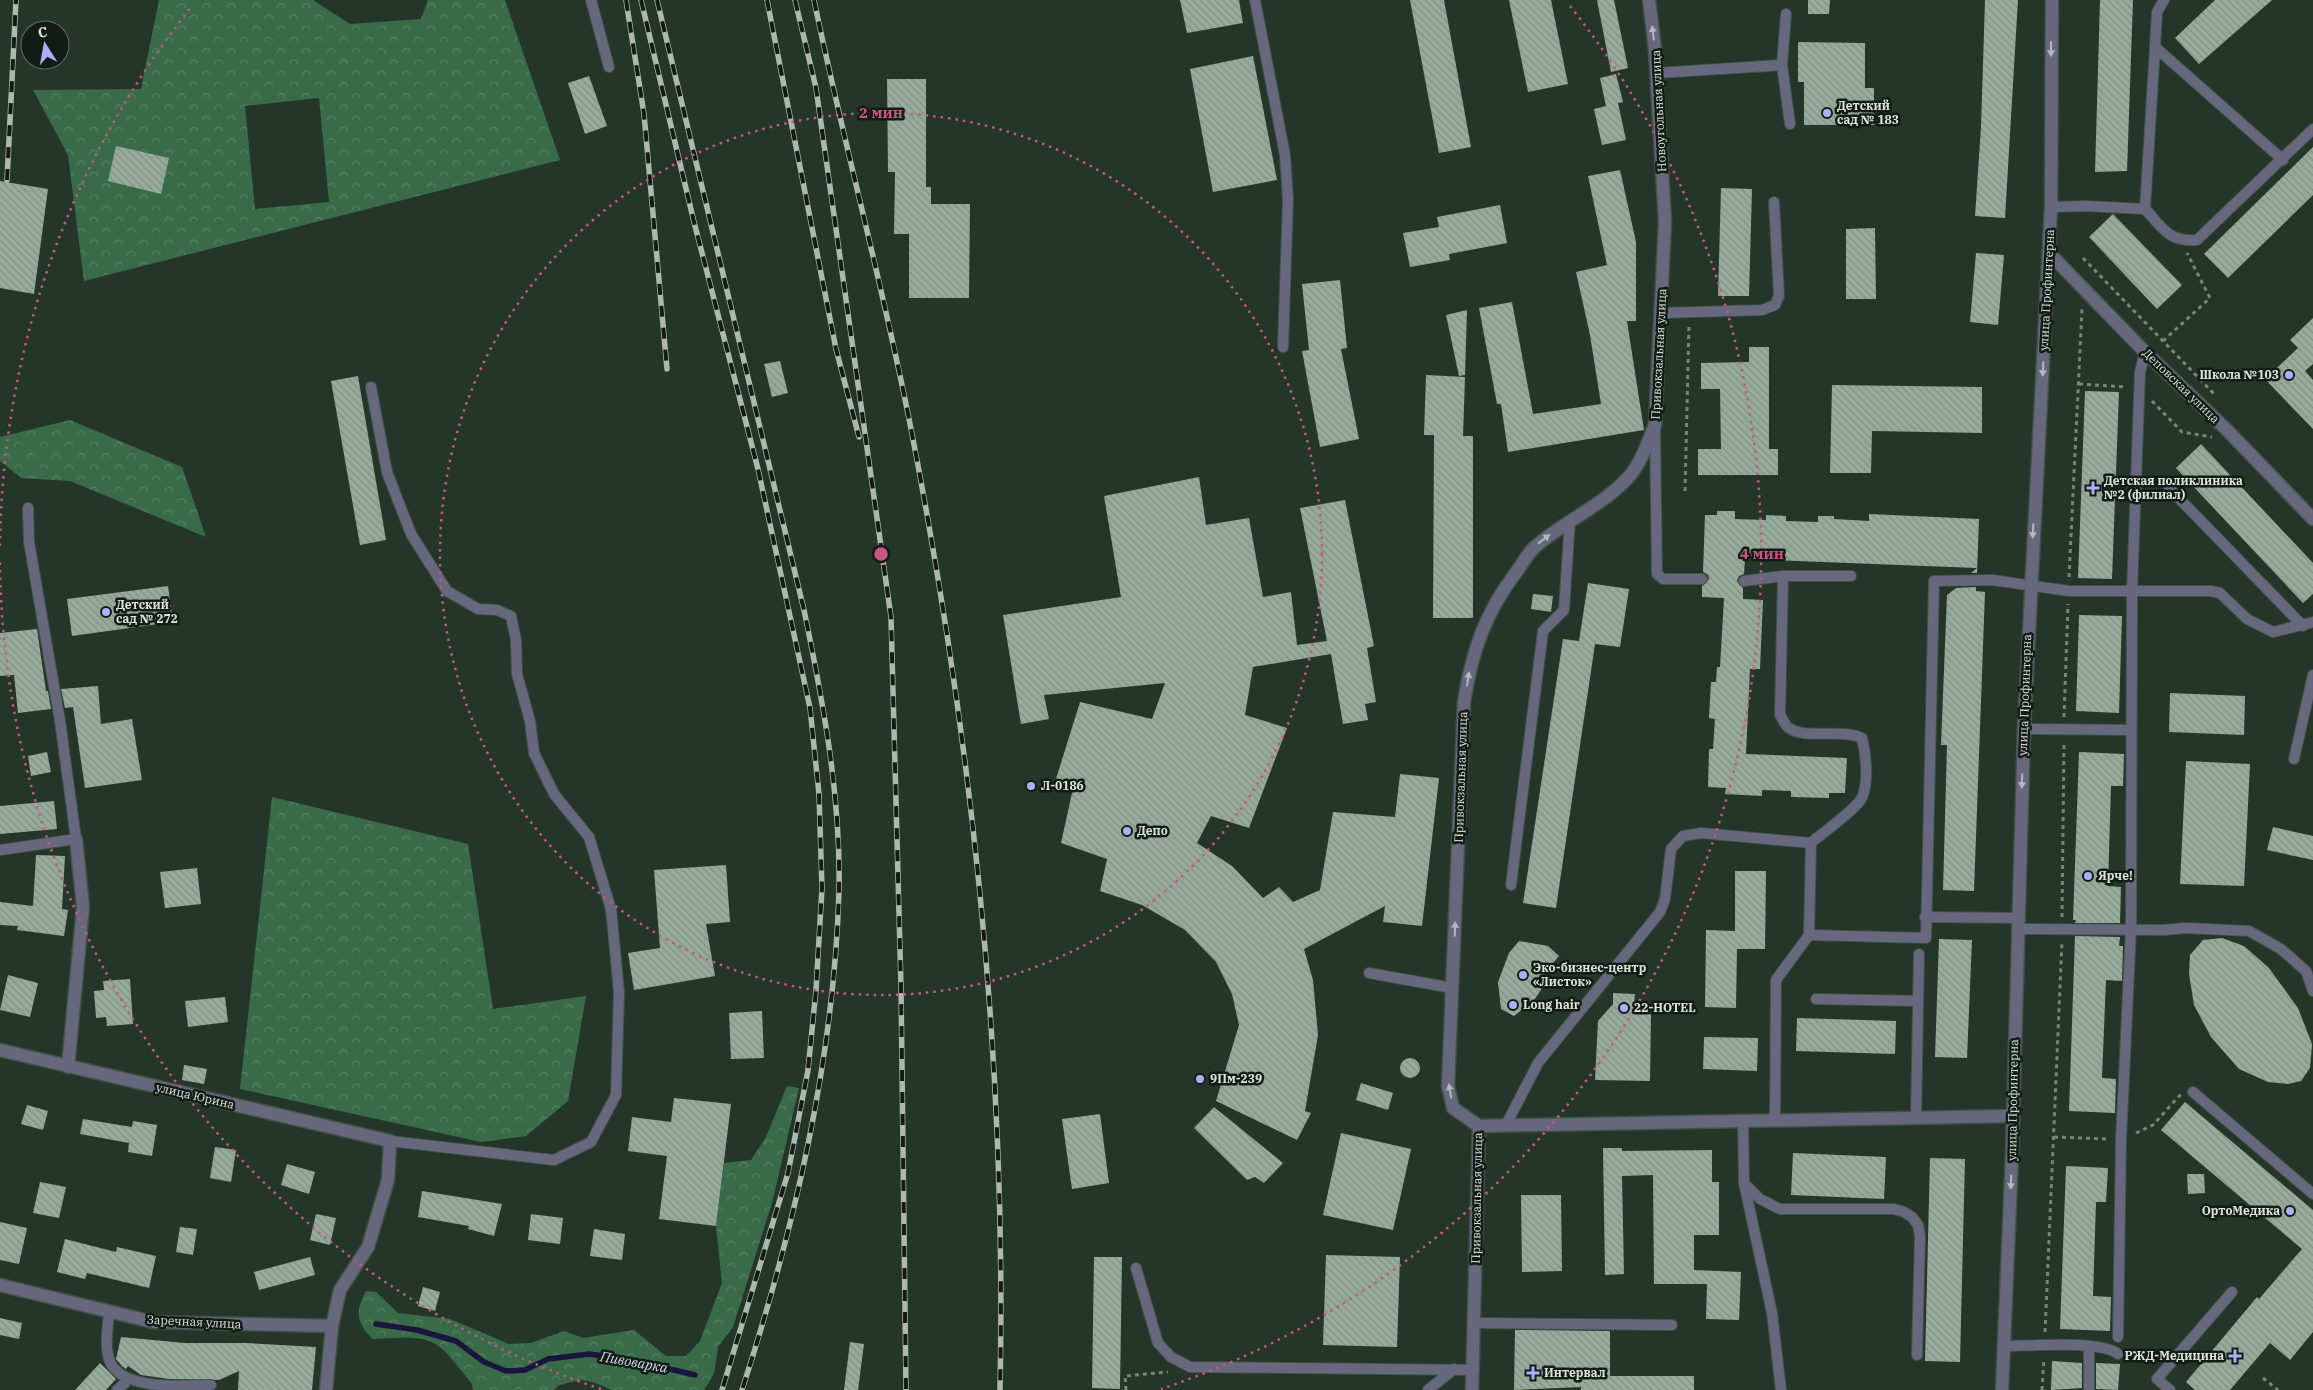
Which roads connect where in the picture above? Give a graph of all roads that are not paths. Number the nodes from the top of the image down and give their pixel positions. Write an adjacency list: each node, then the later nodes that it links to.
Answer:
1 (591, 0): 9 (lane)
2 (1255, 0): 20 (lane)
3 (1650, 0): 10 (street, Новоугольная улица, one-way to 3)
4 (2052, 0): 15 (street, улица Профинтерна, one-way to 15)
5 (2164, 0): 7 (lane)
6 (1786, 14): 8 (lane)
7 (2155, 47): 13 (lane); 16 (lane)
8 (1782, 65): 10 (lane); 11 (lane)
9 (609, 67)
10 (1657, 73): 17 (street, Новоугольная улица)
11 (1790, 124)
12 (2313, 129): 13 (lane)
13 (2283, 160): 16 (lane)
14 (1774, 202): 19 (lane)
15 (2051, 207): 16 (lane); 18 (street, улица Профинтерна)
16 (2145, 209)
17 (1665, 222): 19 (street, Привокзальная улица)
18 (2049, 252): 21 (street, Деповская улица); 32 (street, улица Профинтерна, one-way to 32)
19 (1662, 313): 23 (street, Привокзальная улица)
20 (1283, 348)
21 (2145, 352): 26 (street, Деповская улица); 33 (lane)
22 (371, 387): 62 (lane)
23 (1654, 425): 27 (street, Привокзальная улица); 30 (lane)
24 (2168, 488): 34 (lane)
25 (28, 508): 39 (lane)
26 (2313, 519)
27 (1570, 520): 42 (lane); 49 (street, Привокзальная улица, one-way to 27)
28 (1783, 576): 29 (lane); 31 (lane); 40 (lane)
29 (1851, 576)
30 (1702, 579)
31 (1744, 581)
32 (2030, 586): 33 (lane); 36 (street, улица Профинтерна); 43 (lane)
33 (2132, 591): 34 (lane); 37 (lane)
34 (2308, 624)
35 (2313, 674): 38 (lane)
36 (2024, 729): 37 (lane); 44 (street, улица Профинтерна, one-way to 44)
37 (2132, 730): 45 (lane)
38 (2294, 759)
39 (76, 840): 41 (lane); 54 (street)
40 (1811, 842): 46 (lane); 60 (lane)
41 (0, 850)
42 (1511, 885)
43 (1926, 917): 44 (lane); 46 (lane)
44 (2017, 924): 45 (lane); 56 (street, улица Профинтерна)
45 (2131, 929): 50 (lane); 72 (lane)
46 (1809, 935): 58 (lane)
47 (1919, 954): 52 (lane)
48 (1370, 973): 49 (lane)
49 (1452, 988): 61 (street, Привокзальная улица, one-way to 49)
50 (2313, 991)
51 (1816, 999): 52 (lane)
52 (1918, 1001): 57 (lane)
53 (0, 1050): 54 (street, улица Юрина)
54 (68, 1066): 62 (street, улица Юрина)
55 (2193, 1092): 64 (lane)
56 (2013, 1116): 57 (street); 73 (street, улица Профинтерна, one-way to 73)
57 (1916, 1118): 58 (street)
58 (1775, 1120): 59 (street)
59 (1743, 1121): 60 (street); 63 (lane)
60 (1506, 1125): 61 (street)
61 (1479, 1126): 69 (street, Привокзальная улица)
62 (390, 1141): 70 (street)
63 (1744, 1184): 76 (lane); 84 (lane)
64 (2313, 1194)
65 (1136, 1268): 77 (lane)
66 (0, 1285): 68 (street, Заречная улица)
67 (2232, 1292): 87 (lane)
68 (109, 1311): 70 (street, Заречная улица); 80 (lane)
69 (1475, 1323): 71 (lane); 78 (street, Привокзальная улица)
70 (332, 1326): 81 (street)
71 (1672, 1326)
72 (2118, 1337)
73 (2004, 1346): 74 (lane); 85 (street, улица Профинтерна)
74 (2089, 1346): 75 (lane); 86 (lane)
75 (2118, 1354)
76 (1917, 1355)
77 (1454, 1369): 78 (lane); 82 (lane)
78 (1474, 1370): 83 (street, Привокзальная улица)
79 (211, 1385): 80 (lane)
80 (121, 1387)
81 (326, 1390)
82 (1428, 1390)
83 (1472, 1390)
84 (1780, 1390)
85 (2002, 1390)
86 (2089, 1390)
87 (2170, 1390)

